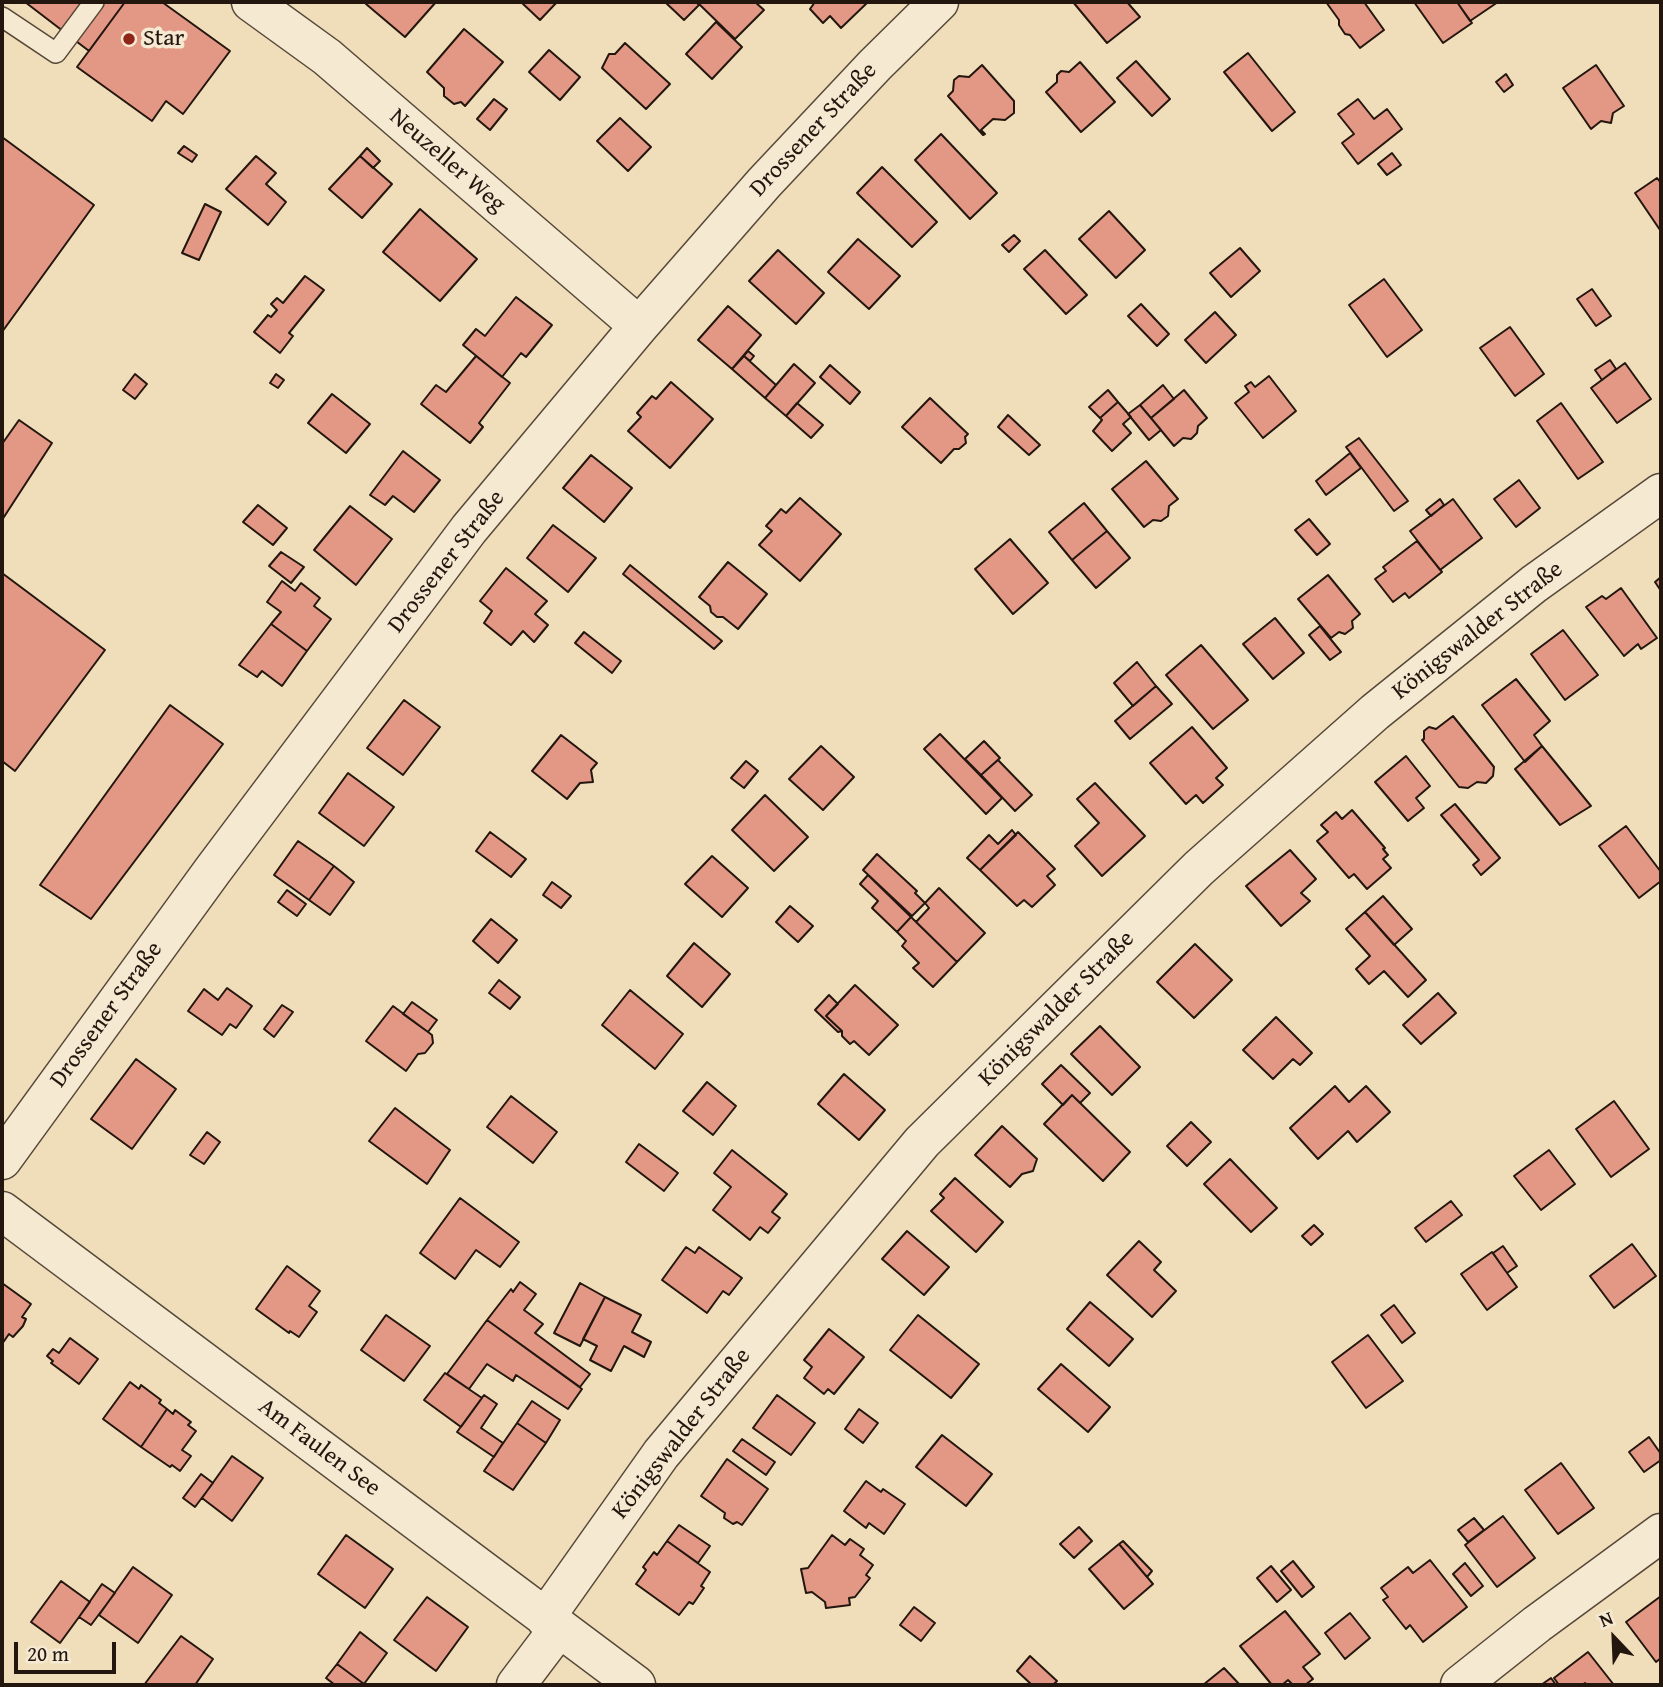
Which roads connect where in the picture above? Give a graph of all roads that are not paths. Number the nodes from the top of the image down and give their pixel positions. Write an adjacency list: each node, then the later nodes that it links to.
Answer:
1 (94, 2): 4 (lane)
2 (251, 2): 5 (street, Neuzeller Weg)
3 (940, 2): 5 (street, Drossener Straße)
4 (2, 17)
5 (639, 326): 7 (street, Drossener Straße)
6 (1661, 492): 10 (street, Königswalder Straße)
7 (2, 1160)
8 (2, 1211): 10 (street, Am Faulen See)
9 (1661, 1533): 13 (street)
10 (552, 1623): 11 (street, Königswalder Straße); 12 (street, Am Faulen See)
11 (516, 1685)
12 (636, 1685)
13 (1460, 1685)

